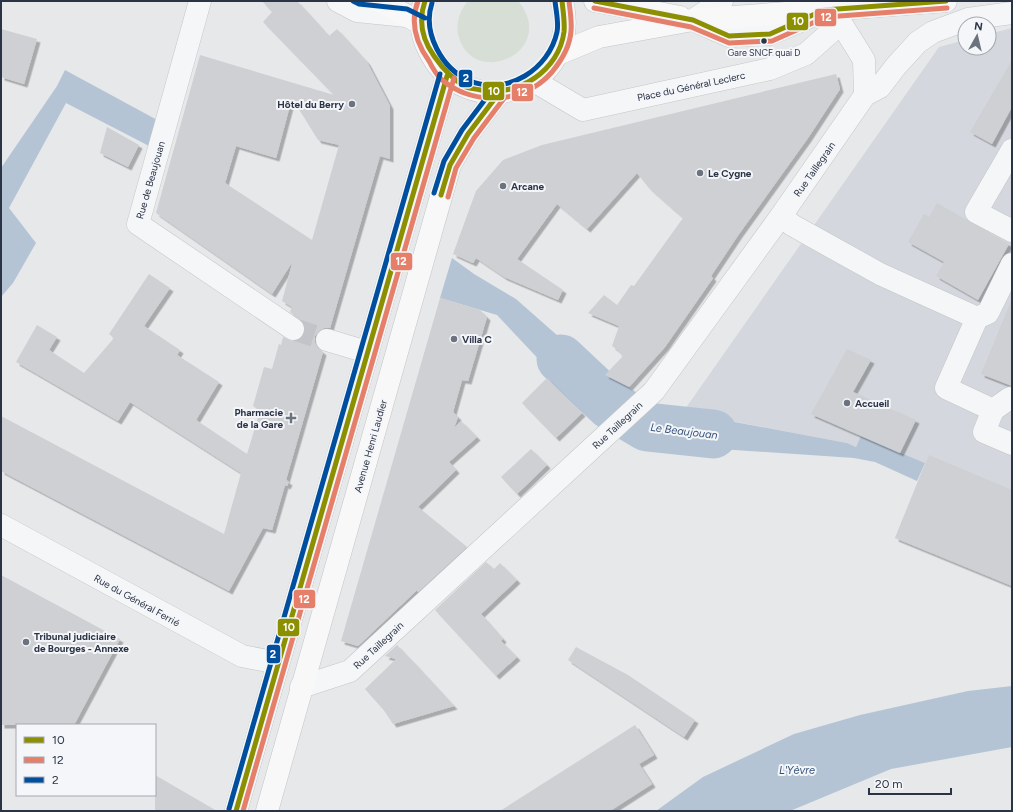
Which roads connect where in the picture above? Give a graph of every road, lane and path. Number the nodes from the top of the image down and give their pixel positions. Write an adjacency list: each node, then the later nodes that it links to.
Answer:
1 (200, 1): 24 (street, Rue de Beaujouan)
2 (338, 1): 11 (street)
3 (380, 1): 11 (main road)
4 (425, 1): 11 (main road)
5 (562, 1): 13 (main road)
6 (595, 1): 12 (main road)
7 (722, 1): 12 (street)
8 (946, 1): 9 (main road)
9 (828, 11): 12 (main road); 15 (street, Place du Général Leclerc); 17 (street)
10 (1012, 13): 17 (street, Rue Taillegrain)
11 (414, 20): 14 (main road)
12 (693, 20): 13 (main road)
13 (558, 54): 15 (main road)
14 (447, 76): 16 (main road); 26 (main road)
15 (534, 81): 16 (main road)
16 (499, 93): 32 (main road, Avenue Henri Laudier)
17 (865, 96): 19 (street, Rue Taillegrain)
18 (1012, 150): 20 (street)
19 (781, 216): 23 (street); 32 (street, Rue Taillegrain)
20 (1012, 232)
21 (1012, 264): 22 (street)
22 (1007, 288): 23 (street)
23 (977, 318): 28 (street)
24 (293, 329)
25 (327, 340): 26 (street)
26 (367, 352): 31 (main road)
27 (1012, 399): 28 (street)
28 (993, 410): 29 (street)
29 (1012, 444)
30 (1, 525): 31 (street, Rue du Général Ferrié)
31 (278, 663): 33 (main road)
32 (301, 687): 34 (main road, Avenue Henri Laudier)
33 (236, 811)
34 (267, 811)

